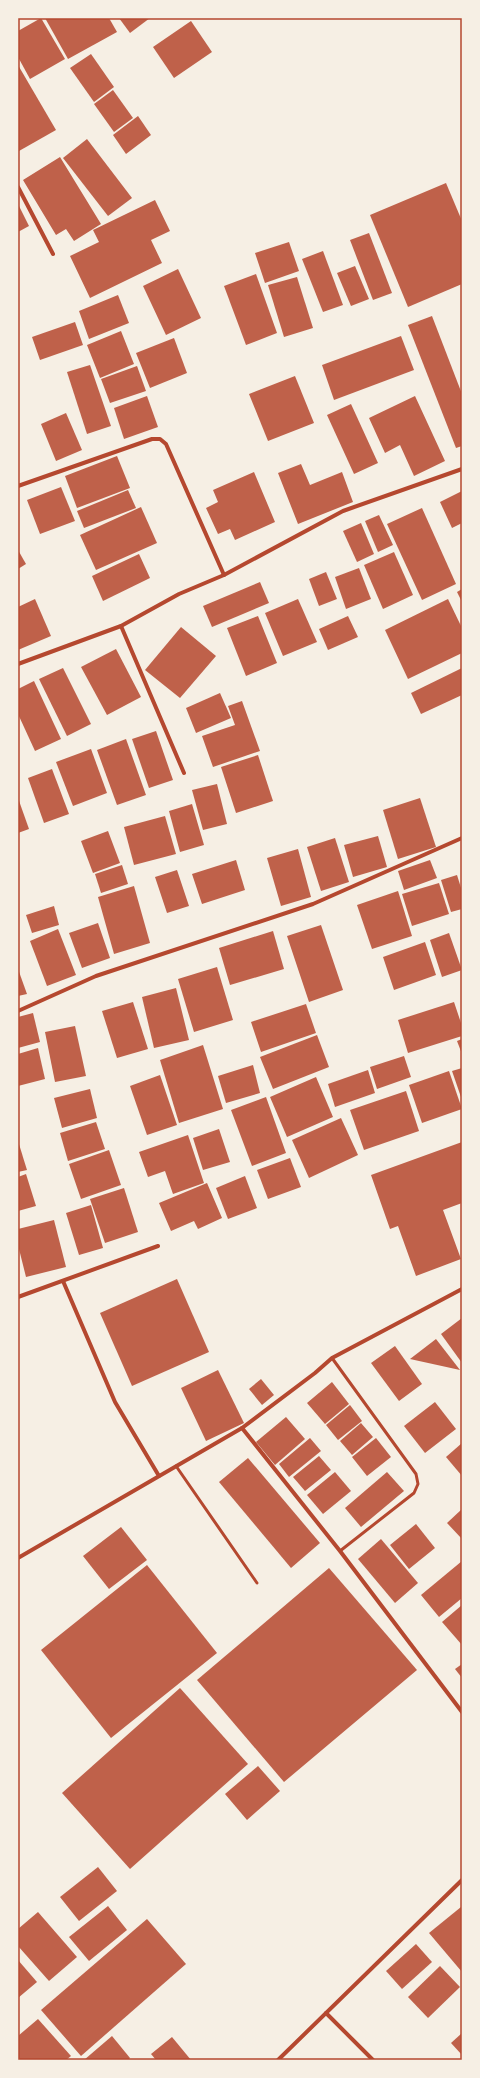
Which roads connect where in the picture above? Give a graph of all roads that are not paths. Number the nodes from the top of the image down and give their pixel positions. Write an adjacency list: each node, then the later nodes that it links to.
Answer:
1 (18, 187): 2 (street)
2 (53, 254)
3 (462, 469): 5 (street)
4 (18, 486): 5 (street)
5 (224, 575): 6 (street)
6 (121, 626): 7 (street); 8 (street)
7 (18, 664)
8 (184, 773)
9 (462, 838): 10 (street)
10 (18, 1011)
11 (158, 1246): 12 (street)
12 (63, 1281): 14 (street); 18 (street)
13 (462, 1289): 15 (street)
14 (18, 1297)
15 (332, 1358): 16 (street); 19 (lane)
16 (242, 1428): 17 (street); 19 (street)
17 (176, 1466): 18 (street); 21 (lane)
18 (159, 1476): 20 (street)
19 (340, 1552): 22 (street)
20 (18, 1558)
21 (257, 1583)
22 (462, 1712)
23 (462, 1880): 24 (street)
24 (326, 2013): 25 (street); 26 (street)
25 (278, 2060)
26 (373, 2060)

